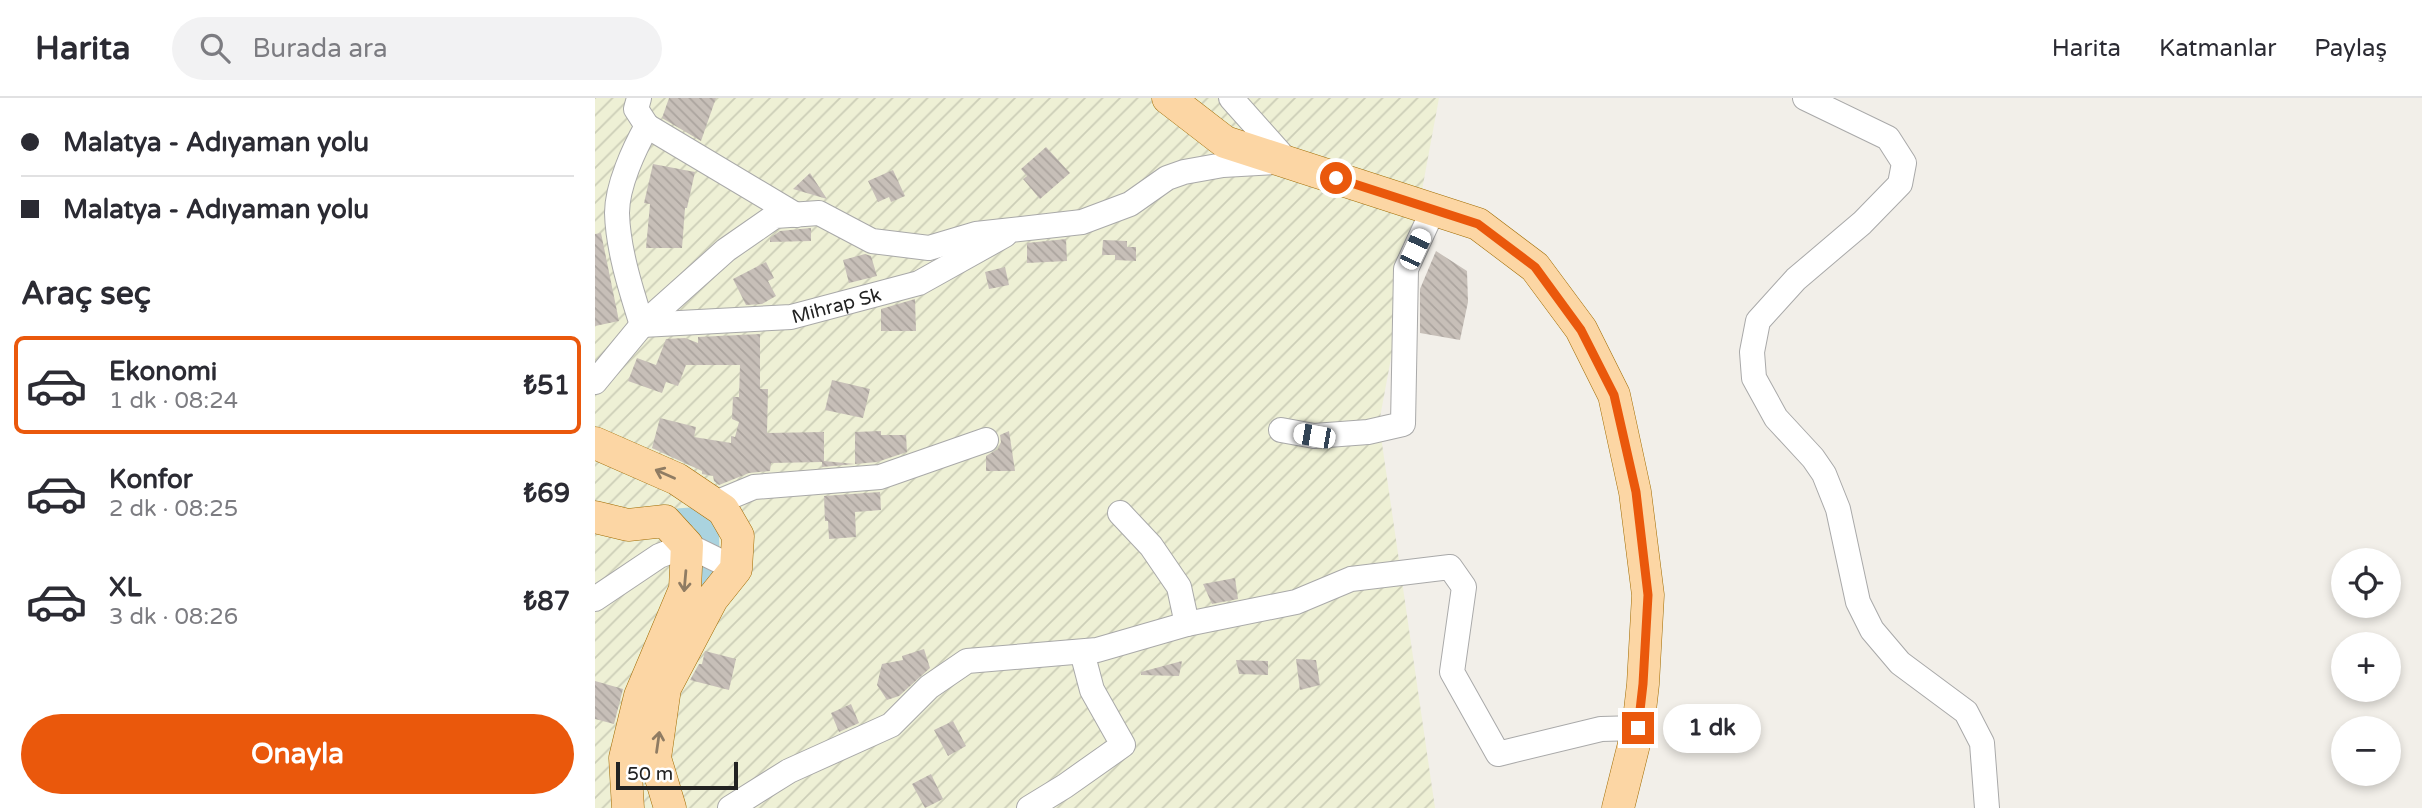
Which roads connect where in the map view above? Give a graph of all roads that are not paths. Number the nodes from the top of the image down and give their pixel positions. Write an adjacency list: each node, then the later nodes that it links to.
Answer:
1 (639, 98): 5 (street)
2 (1168, 98): 6 (main road)
3 (1231, 98): 6 (street)
4 (1805, 98): 29 (street)
5 (647, 126): 8 (street); 10 (street)
6 (1287, 161): 7 (main road); 9 (street)
7 (1433, 210): 12 (street); 23 (main road)
8 (796, 215): 9 (street); 10 (street)
9 (1015, 229): 10 (street, Mihrap Sk)
10 (642, 325): 11 (street)
11 (595, 382)
12 (1281, 430)
13 (986, 440): 15 (street)
14 (595, 443): 15 (main road, one-way to 14)
15 (713, 504): 19 (main road)
16 (1120, 513): 21 (street)
17 (595, 517): 18 (main road)
18 (687, 545): 19 (street); 20 (street); 24 (main road, one-way to 24)
19 (736, 569): 25 (main road, one-way to 19)
20 (595, 599)
21 (1187, 624): 22 (street); 23 (street)
22 (1082, 652): 26 (street); 27 (street)
23 (1638, 728): 28 (main road)
24 (628, 808)
25 (670, 808)
26 (730, 808)
27 (1030, 808)
28 (1618, 808)
29 (1987, 808)

